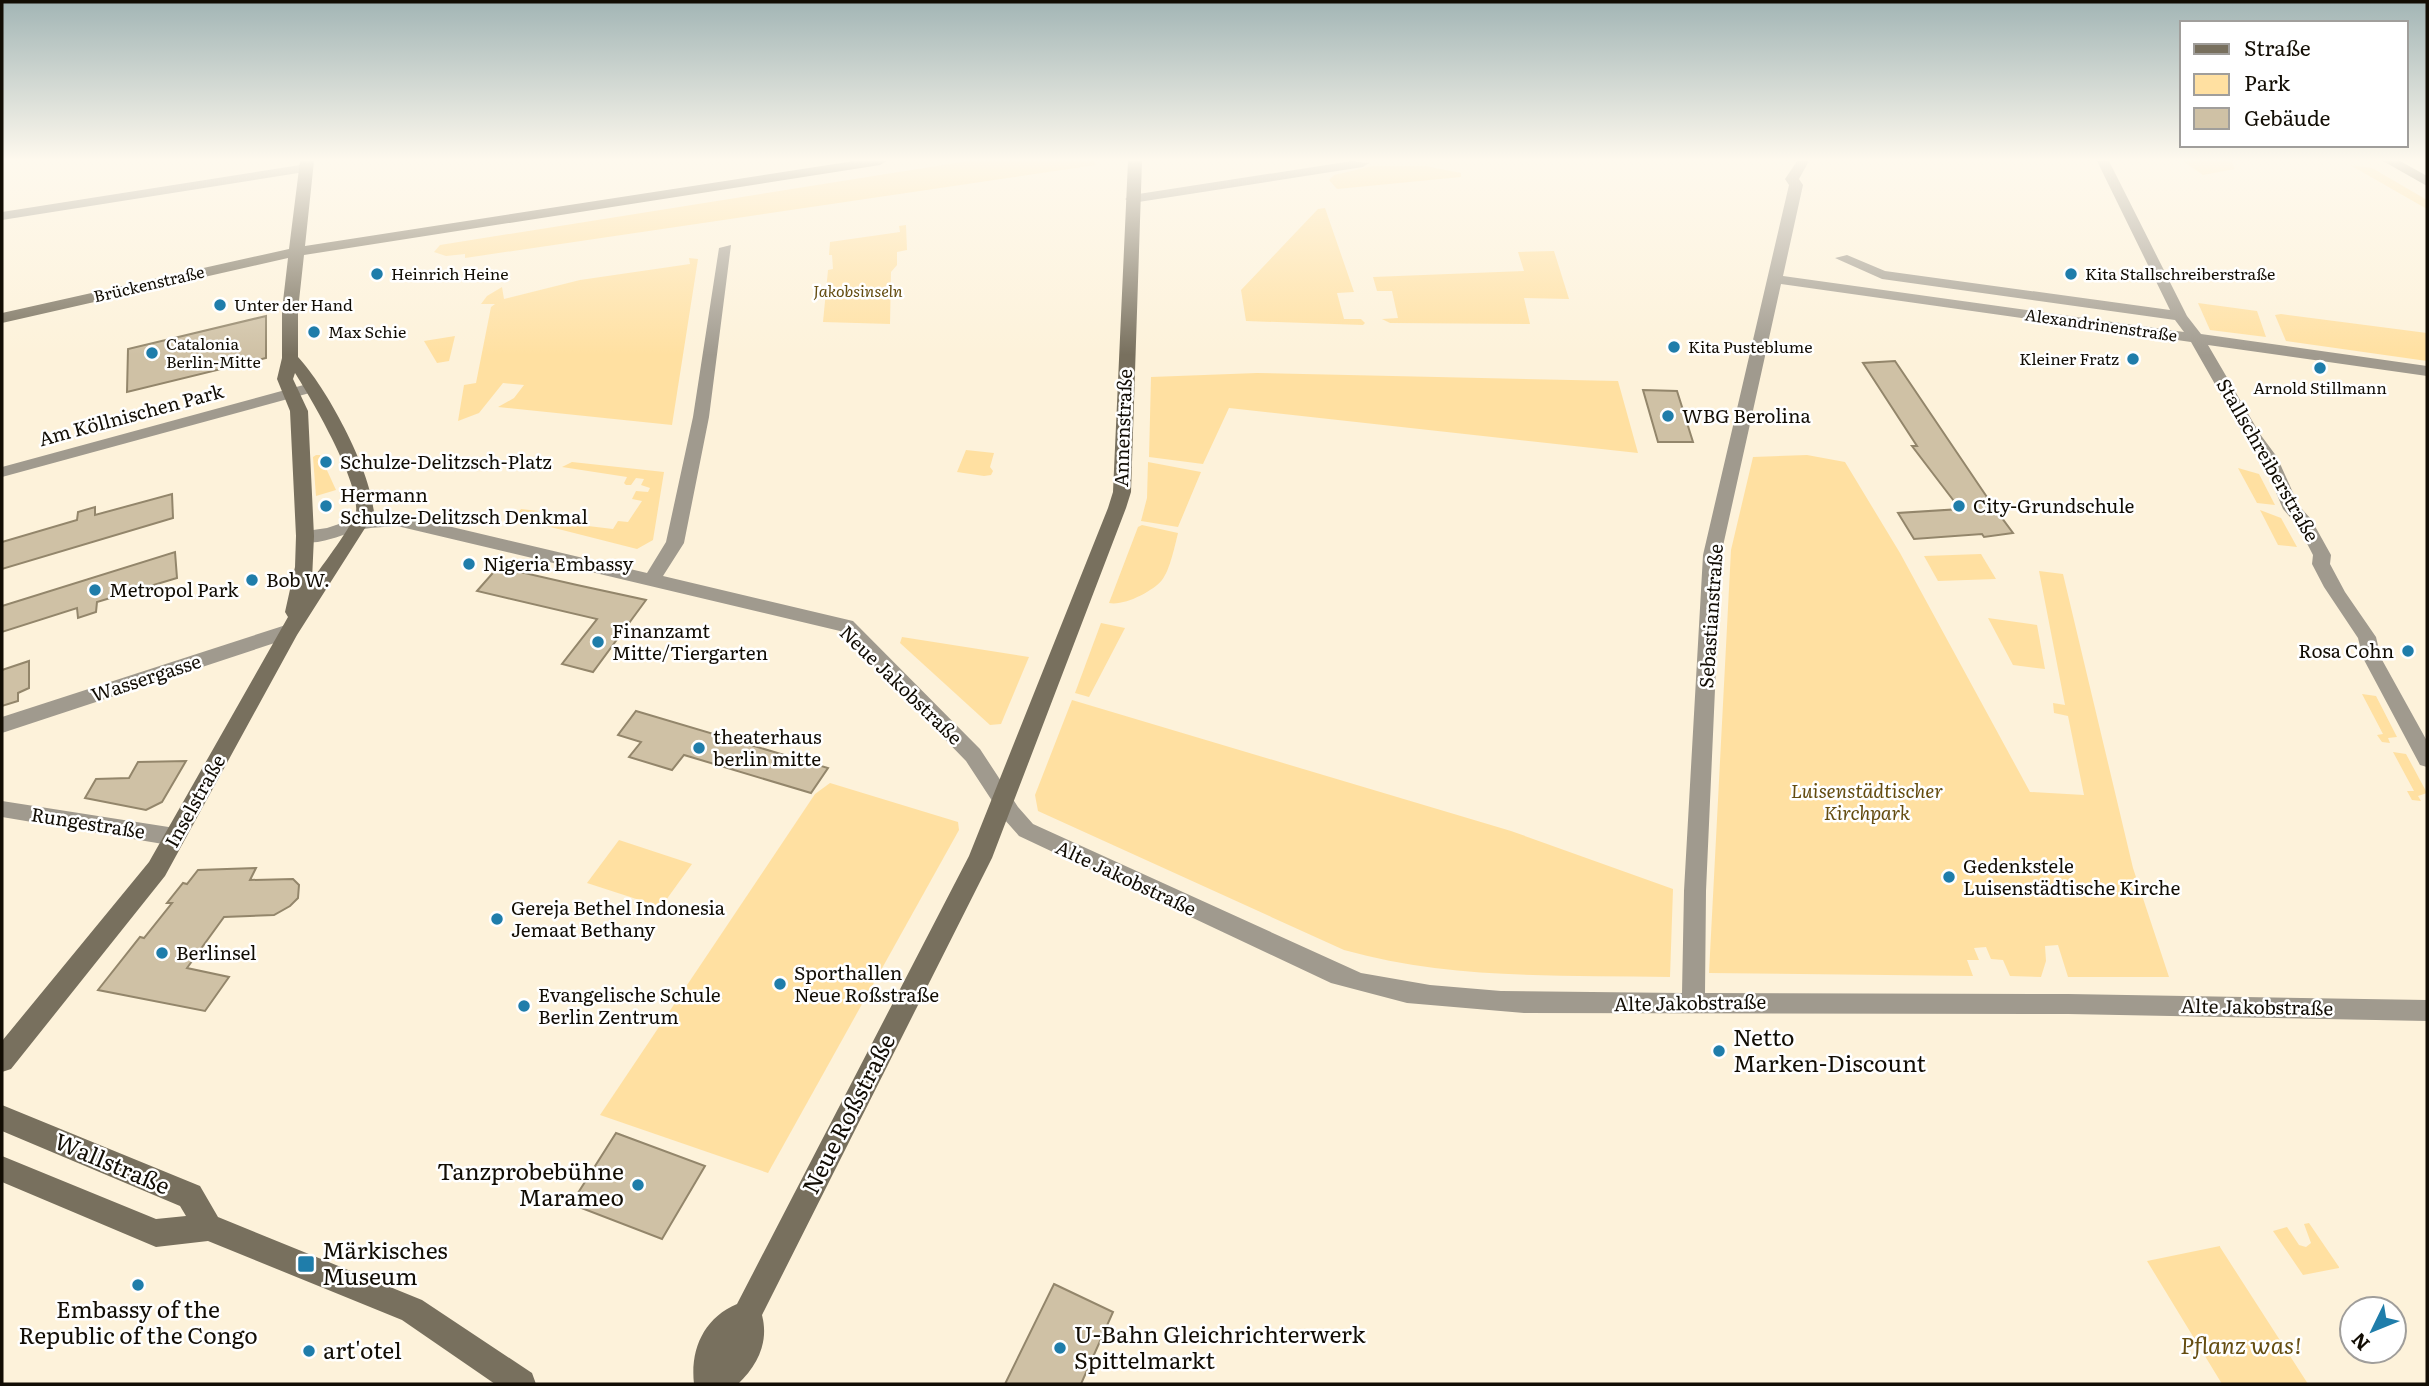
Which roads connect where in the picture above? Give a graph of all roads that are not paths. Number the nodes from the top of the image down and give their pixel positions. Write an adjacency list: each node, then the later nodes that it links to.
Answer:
1 (299, 226): 7 (street)
2 (465, 226): 7 (street, Brückenstraße)
3 (1131, 226): 24 (street, Annenstraße)
4 (1787, 226): 9 (street, Sebastianstraße)
5 (2135, 226): 10 (street, Stallschreiberstraße)
6 (726, 248): 20 (street)
7 (296, 252): 11 (street, Brückenstraße); 13 (street)
8 (1842, 258): 10 (street, Alexandrinenstraße)
9 (1775, 279): 12 (street, Alexandrinenstraße); 27 (street, Sebastianstraße)
10 (2180, 316): 12 (street, Stallschreiberstraße)
11 (2, 318)
12 (2197, 339): 14 (street, Alexandrinenstraße); 23 (street, Stallschreiberstraße)
13 (290, 358): 15 (street); 16 (street)
14 (2427, 371)
15 (312, 388): 16 (street, Am Köllnischen Park); 18 (street)
16 (293, 393): 17 (street, Am Köllnischen Park); 19 (street)
17 (2, 472)
18 (360, 523): 19 (street, Neue Jakobstraße); 20 (street, Neue Jakobstraße); 21 (street, Inselstraße)
19 (305, 536): 21 (street)
20 (652, 579): 24 (street, Neue Jakobstraße)
21 (289, 631): 22 (street, Wassergasse); 26 (street, Inselstraße)
22 (2, 725)
23 (2427, 759)
24 (1002, 800): 27 (street, Alte Jakobstraße); 34 (street, Neue Roßstraße)
25 (2, 809): 26 (street, Rungestraße)
26 (175, 837): 29 (street, Inselstraße)
27 (1695, 1002): 28 (street, Alte Jakobstraße)
28 (2427, 1011)
29 (2, 1060)
30 (2, 1118): 32 (street, Wallstraße)
31 (2, 1169): 32 (street)
32 (208, 1227): 33 (street)
33 (521, 1384)
34 (712, 1384)

